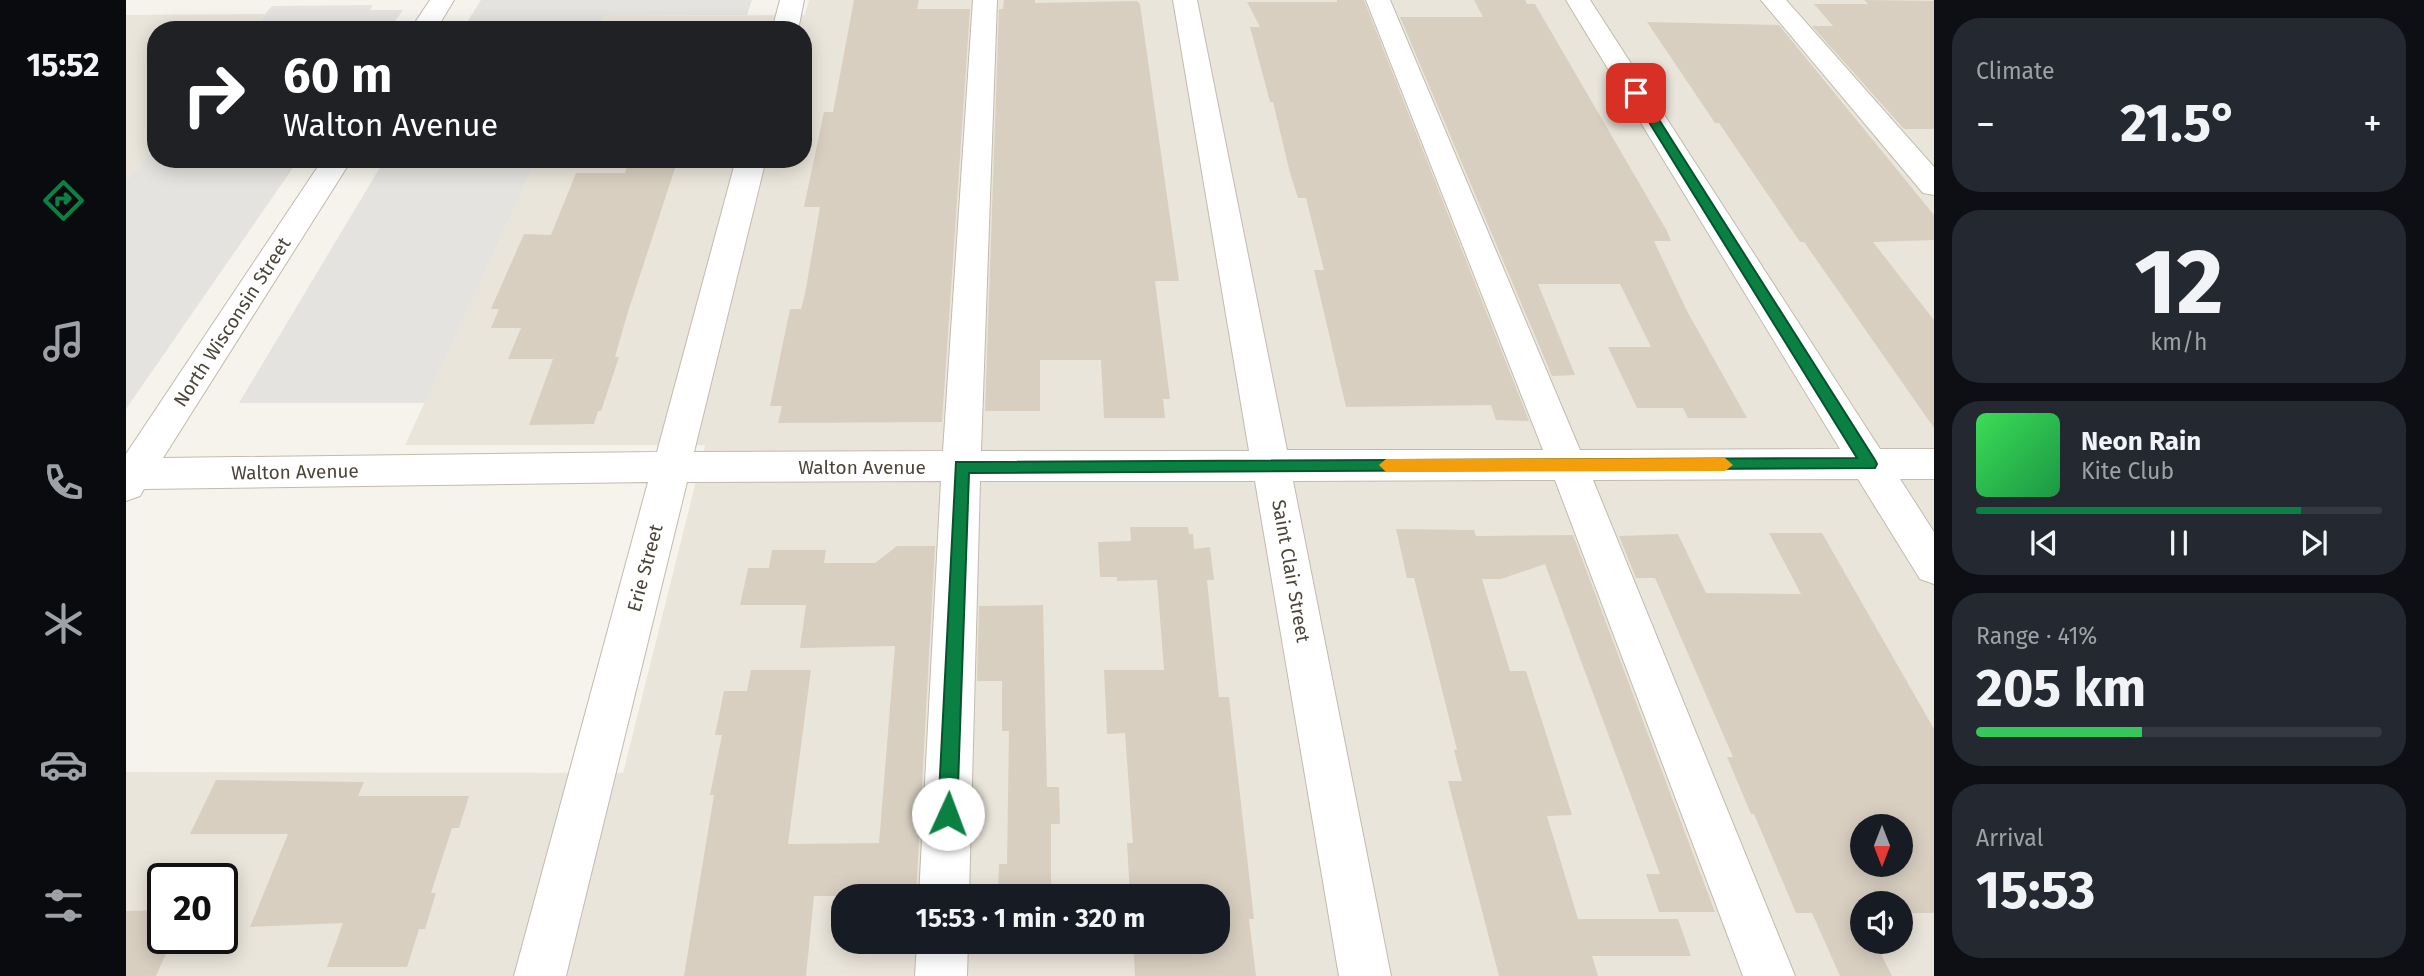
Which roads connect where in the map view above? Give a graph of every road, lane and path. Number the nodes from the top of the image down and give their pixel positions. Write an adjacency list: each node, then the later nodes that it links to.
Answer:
1 (442, 0): 8 (street)
2 (792, 0): 9 (street)
3 (985, 0): 18 (street)
4 (1185, 0): 16 (street, Saint Clair Street)
5 (1378, 0): 15 (street)
6 (1578, 0): 13 (street)
7 (1773, 0): 12 (street)
8 (429, 21)
9 (787, 21)
10 (332, 168): 19 (street, North Wisconsin Street)
11 (749, 168): 17 (street, Erie Street)
12 (1934, 187)
13 (1870, 464): 14 (street, Walton Avenue); 15 (street, Walton Avenue); 20 (street)
14 (1934, 464)
15 (1568, 465): 16 (street, Walton Avenue); 26 (street)
16 (1271, 466): 18 (street, Walton Avenue); 25 (street, Saint Clair Street)
17 (671, 467): 18 (street, Walton Avenue); 19 (street, Walton Avenue); 23 (street, Erie Street)
18 (961, 467): 21 (street)
19 (128, 478)
20 (1934, 567)
21 (944, 884)
22 (942, 954): 24 (street)
23 (540, 976)
24 (941, 976)
25 (1365, 976)
26 (1769, 976)

